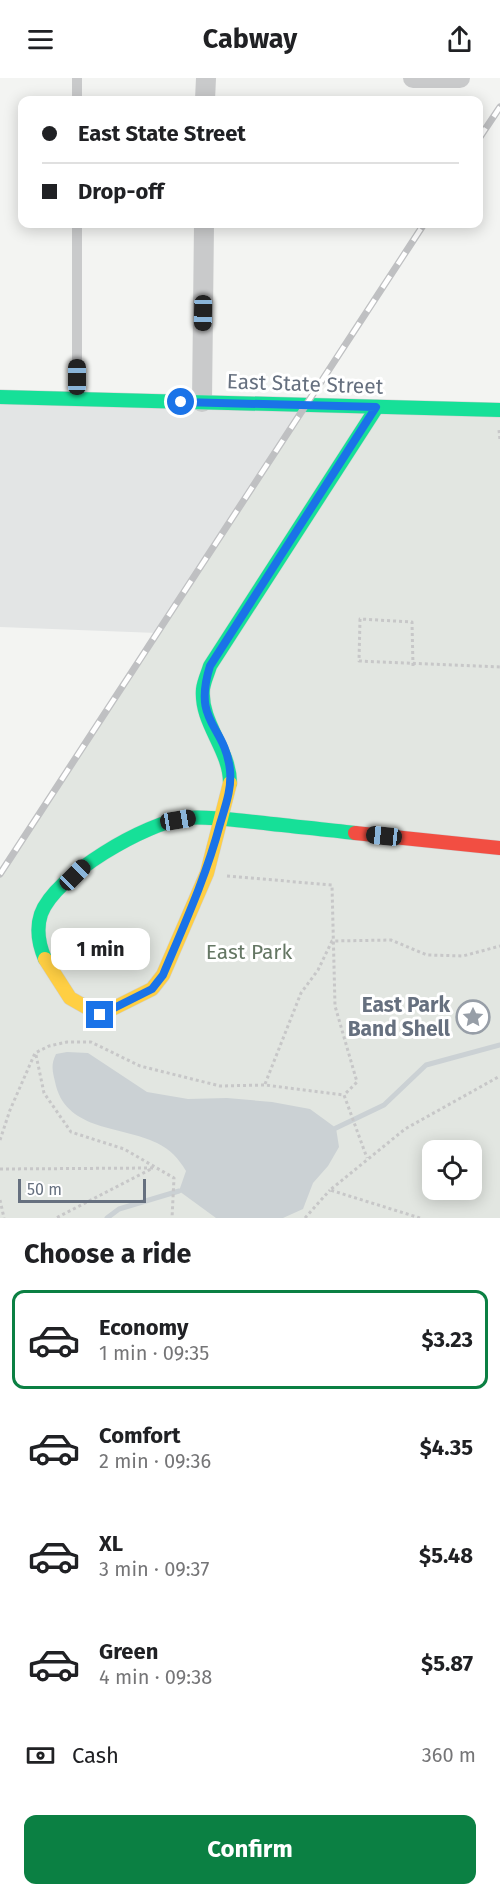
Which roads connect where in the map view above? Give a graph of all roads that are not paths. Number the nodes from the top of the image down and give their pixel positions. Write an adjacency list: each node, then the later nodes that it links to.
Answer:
1 (77, 78): 5 (lane)
2 (206, 78): 6 (street)
3 (413, 78): 4 (street)
4 (460, 79)
5 (77, 96)
6 (205, 96)
7 (77, 228): 10 (lane)
8 (204, 228): 11 (street)
9 (0, 397): 10 (street, East State Street)
10 (77, 399): 11 (street, East State Street)
11 (202, 402): 12 (street, East State Street)
12 (376, 407): 13 (street, East State Street); 14 (street)
13 (500, 410)
14 (222, 819): 14 (street); 15 (street)
15 (500, 848)

